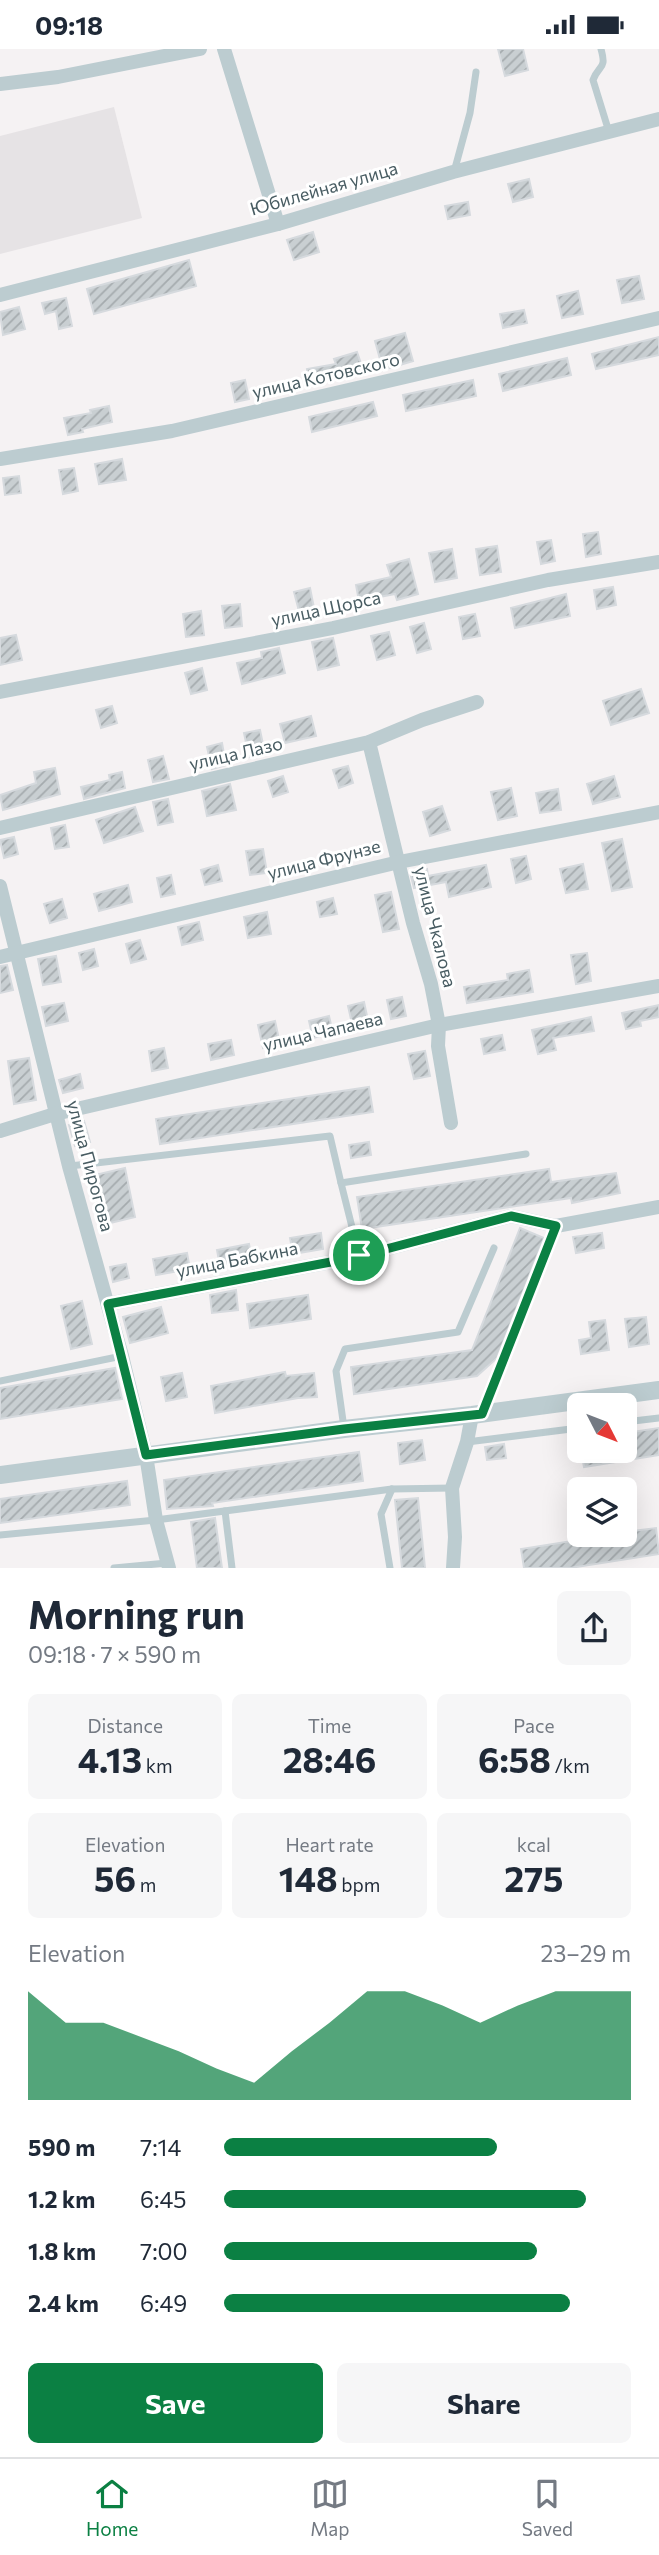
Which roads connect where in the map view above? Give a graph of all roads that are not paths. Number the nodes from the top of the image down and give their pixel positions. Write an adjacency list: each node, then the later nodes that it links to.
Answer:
1 (200, 49): 5 (street)
2 (224, 49): 9 (street)
3 (601, 49): 7 (lane)
4 (476, 72): 8 (lane)
5 (0, 84)
6 (659, 120): 7 (street, Юбилейная улица)
7 (609, 133): 8 (street, Юбилейная улица)
8 (453, 172): 9 (street, Юбилейная улица)
9 (278, 224): 10 (street, Юбилейная улица)
10 (0, 295)
11 (659, 318): 12 (street, улица Котовского)
12 (0, 459)
13 (659, 562): 14 (street, улица Щорса)
14 (0, 692)
15 (477, 702): 16 (street, улица Лазо)
16 (369, 743): 18 (street, улица Лазо); 19 (street, улица Чкалова)
17 (659, 811): 19 (street, улица Фрунзе)
18 (0, 828)
19 (399, 862): 21 (street, улица Фрунзе); 24 (street, улица Чкалова)
20 (0, 886): 21 (street, улица Пирогова)
21 (17, 954): 22 (street, улица Фрунзе); 25 (street, улица Пирогова)
22 (0, 957)
23 (659, 986): 24 (street, улица Чапаева)
24 (439, 1025): 25 (street, улица Чапаева); 26 (street, улица Чкалова)
25 (55, 1114): 27 (street, улица Чапаева); 29 (street, улица Пирогова)
26 (451, 1123)
27 (0, 1131)
28 (526, 1154): 30 (lane)
29 (69, 1166): 30 (lane); 35 (street, улица Пирогова)
30 (341, 1183): 34 (lane)
31 (659, 1207): 32 (street, улица Бабкина)
32 (556, 1226): 34 (street, улица Бабкина); 39 (lane)
33 (494, 1248): 42 (lane)
34 (359, 1255): 35 (street, улица Бабкина)
35 (108, 1304): 36 (street, улица Пирогова)
36 (122, 1356): 37 (lane); 45 (street, улица Пирогова)
37 (0, 1381)
38 (659, 1390): 39 (street)
39 (477, 1414): 42 (street); 44 (street)
40 (659, 1418): 41 (lane)
41 (637, 1421)
42 (344, 1429): 45 (street)
43 (567, 1430): 44 (lane)
44 (467, 1442): 47 (street)
45 (146, 1455): 46 (street); 50 (street, улица Пирогова)
46 (0, 1475)
47 (452, 1488): 48 (lane); 56 (street)
48 (392, 1489): 49 (lane); 55 (lane)
49 (225, 1511): 50 (lane); 54 (lane)
50 (156, 1520): 51 (lane); 52 (street, улица Пирогова)
51 (0, 1535)
52 (168, 1565): 53 (lane)
53 (114, 1568)
54 (232, 1568)
55 (390, 1568)
56 (453, 1568)

